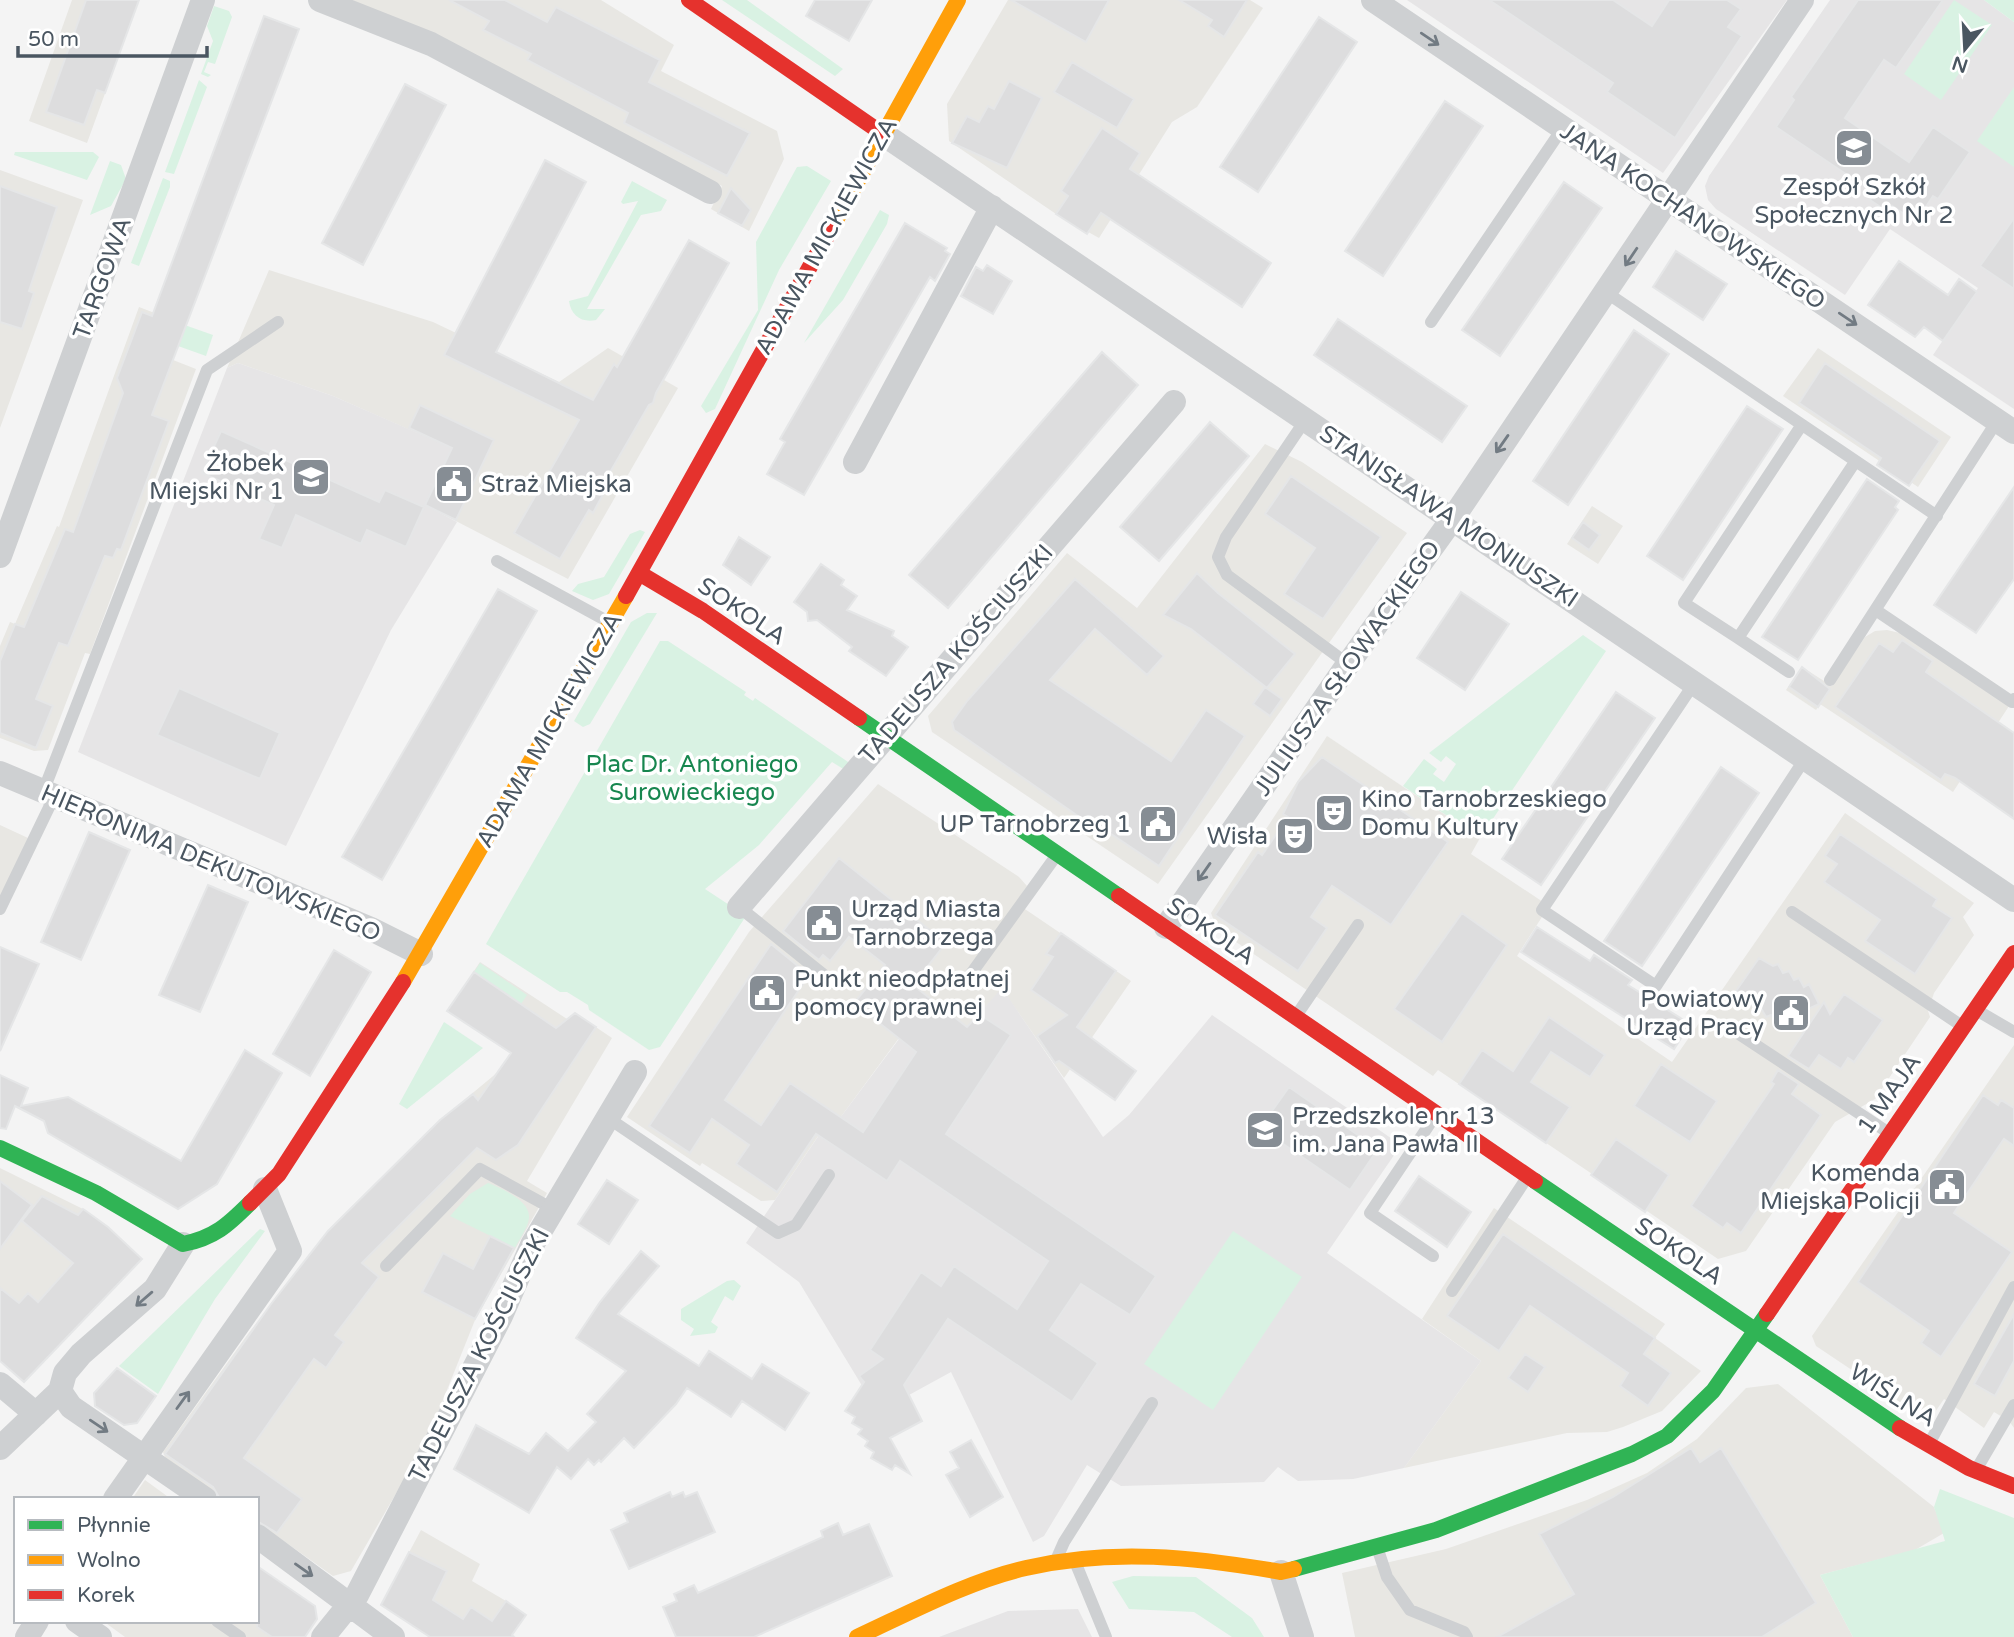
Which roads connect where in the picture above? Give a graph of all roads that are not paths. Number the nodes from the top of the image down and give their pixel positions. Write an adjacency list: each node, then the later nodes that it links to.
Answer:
1 (204, 0): 23 (street, TARGOWA)
2 (320, 0): 9 (street)
3 (690, 0): 8 (street)
4 (958, 0): 8 (street, ADAMA MICKIEWICZA)
5 (1373, 0): 7 (street, JANA KOCHANOWSKIEGO, one-way to 7)
6 (1802, 0): 10 (street, JULIUSZA SŁOWACKIEGO)
7 (1562, 130): 10 (street, JANA KOCHANOWSKIEGO); 14 (lane)
8 (883, 134): 11 (street, STANISŁAWA MONIUSZKI); 25 (street, ADAMA MICKIEWICZA)
9 (710, 192)
10 (1669, 200): 12 (street, JULIUSZA SŁOWACKIEGO, one-way to 12); 18 (street, JANA KOCHANOWSKIEGO, one-way to 18)
11 (992, 207): 16 (street, STANISŁAWA MONIUSZKI); 19 (street)
12 (1607, 293): 17 (lane); 22 (street, JULIUSZA SŁOWACKIEGO, one-way to 22)
13 (278, 322): 37 (lane)
14 (1431, 322)
15 (1174, 402): 34 (street, TADEUSZA KOŚCIUSZKI)
16 (1306, 419): 22 (street, STANISŁAWA MONIUSZKI); 29 (lane)
17 (1801, 426): 20 (lane); 28 (lane)
18 (2006, 426): 21 (lane)
19 (855, 462)
20 (1855, 462): 21 (lane); 28 (lane)
21 (1937, 516): 26 (lane)
22 (1453, 518): 29 (street, JULIUSZA SŁOWACKIEGO); 32 (street, STANISŁAWA MONIUSZKI)
23 (0, 555)
24 (497, 561): 27 (lane)
25 (639, 573): 27 (street, ADAMA MICKIEWICZA); 34 (street, SOKOLA)
26 (1877, 611): 31 (lane); 33 (lane)
27 (610, 623): 46 (street, ADAMA MICKIEWICZA)
28 (1738, 638): 30 (lane)
29 (1348, 663): 44 (street, JULIUSZA SŁOWACKIEGO, one-way to 44)
30 (1789, 672)
31 (1830, 680)
32 (1695, 682): 35 (street, STANISŁAWA MONIUSZKI); 35 (lane)
33 (2014, 699)
34 (885, 736): 38 (street, SOKOLA); 40 (street, TADEUSZA KOŚCIUSZKI)
35 (1806, 757): 39 (street, STANISŁAWA MONIUSZKI)
36 (0, 773): 37 (street, HIERONIMA DEKUTOWSKIEGO)
37 (49, 795): 41 (lane); 46 (street, HIERONIMA DEKUTOWSKIEGO)
38 (1058, 854): 44 (street, SOKOLA); 47 (lane)
39 (2014, 900)
40 (738, 907): 48 (lane)
41 (0, 909)
42 (1792, 912): 51 (lane)
43 (1358, 925): 50 (lane)
44 (1166, 927): 50 (street, SOKOLA)
45 (2014, 953): 49 (street, 1 MAJA)
46 (421, 954): 61 (street, ADAMA MICKIEWICZA)
47 (968, 978)
48 (834, 983)
49 (1976, 1010): 51 (street, 1 MAJA); 52 (lane)
50 (1296, 1017): 55 (street, SOKOLA)
51 (1963, 1026): 57 (street, 1 MAJA)
52 (2014, 1032)
53 (1739, 1034): 57 (lane)
54 (635, 1073): 56 (street, TADEUSZA KOŚCIUSZKI)
55 (1437, 1113): 60 (street, SOKOLA); 64 (lane)
56 (608, 1118): 59 (lane); 62 (street, TADEUSZA KOŚCIUSZKI)
57 (1889, 1133): 68 (street, 1 MAJA)
58 (0, 1147): 63 (street)
59 (829, 1175)
60 (1529, 1176): 67 (lane); 68 (street, SOKOLA)
61 (265, 1189): 63 (street, ADAMA MICKIEWICZA); 76 (street, one-way to 61)
62 (553, 1209): 65 (lane); 86 (street, TADEUSZA KOŚCIUSZKI)
63 (183, 1244): 70 (street, one-way to 70)
64 (1433, 1256)
65 (386, 1266)
66 (2014, 1287): 74 (lane)
67 (1452, 1291)
68 (1754, 1330): 74 (street, WIŚLNA); 82 (street, 1 MAJA)
69 (0, 1384): 73 (street)
70 (60, 1391): 73 (street); 76 (street, one-way to 76)
71 (1152, 1403): 84 (lane)
72 (2014, 1405): 77 (lane)
73 (36, 1414): 75 (street)
74 (1929, 1445): 77 (street, WIŚLNA)
75 (0, 1448)
76 (144, 1456): 79 (street); 80 (street)
77 (1976, 1470): 78 (street, WIŚLNA)
78 (2014, 1486)
79 (116, 1497)
80 (202, 1497)
81 (259, 1537): 86 (street, one-way to 86)
82 (1377, 1545): 85 (street, 1 MAJA); 97 (lane)
83 (1075, 1560): 84 (street); 85 (street); 95 (lane)
84 (1055, 1563): 89 (street)
85 (1281, 1572): 96 (street)
86 (349, 1606): 92 (street, TADEUSZA KOŚCIUSZKI); 93 (street)
87 (80, 1623): 90 (street)
88 (220, 1623): 91 (lane)
89 (879, 1633): 94 (street)
90 (100, 1637)
91 (240, 1637)
92 (323, 1637)
93 (393, 1637)
94 (858, 1637)
95 (1106, 1637)
96 (1303, 1637)
97 (1467, 1637)

